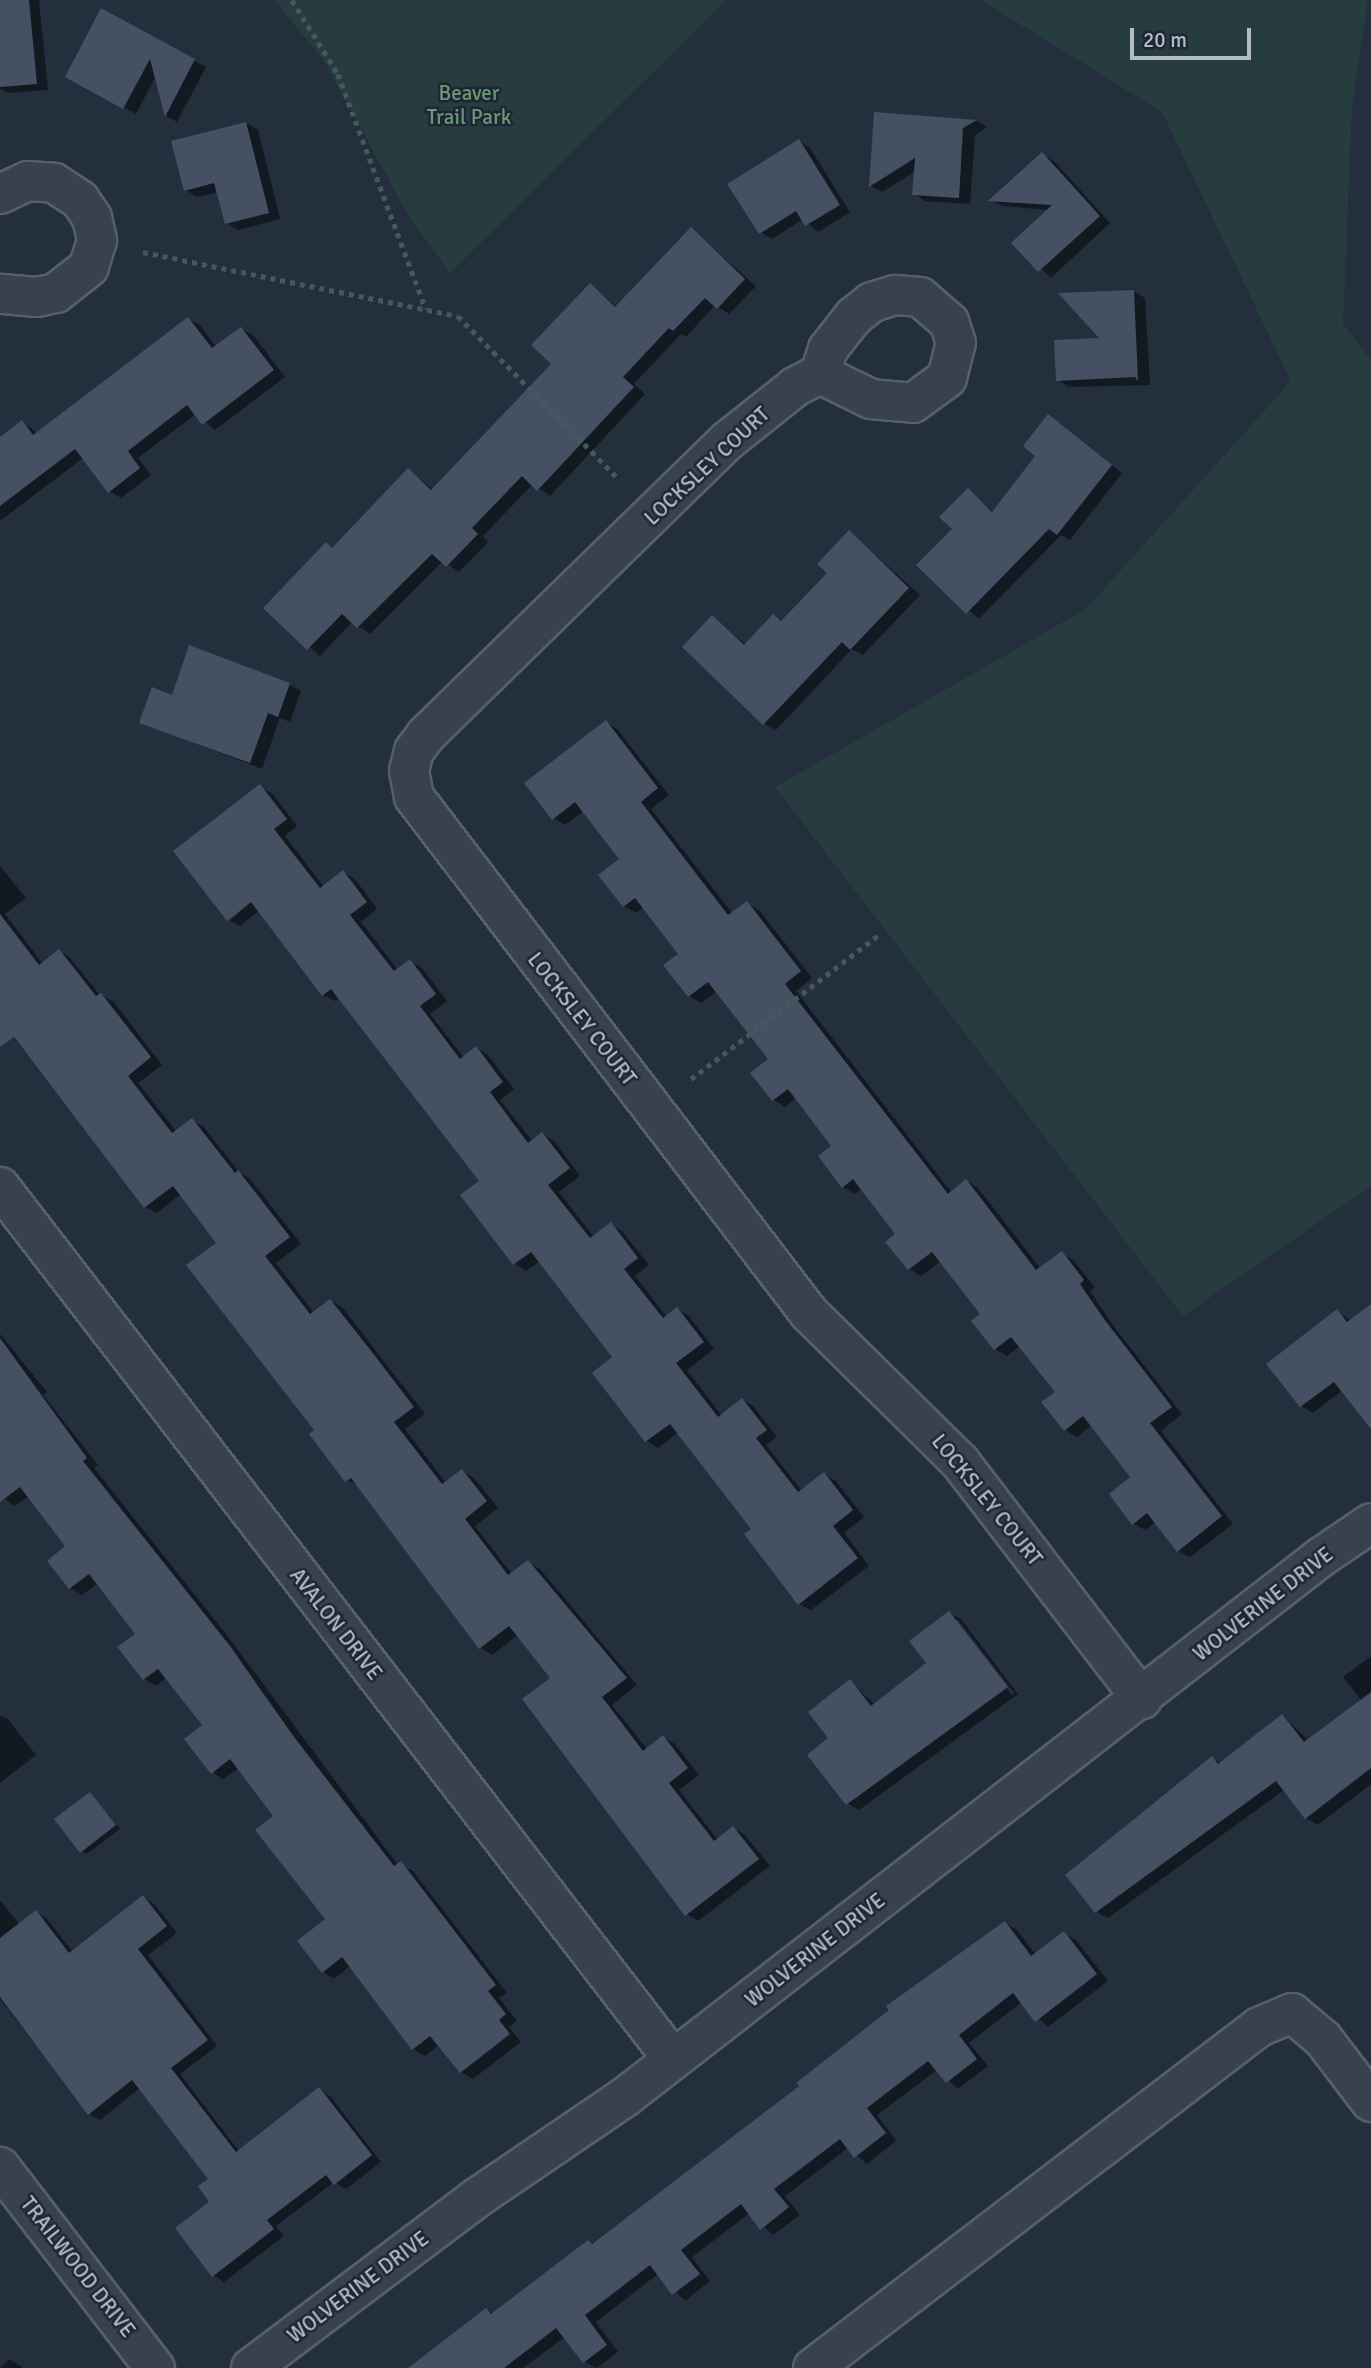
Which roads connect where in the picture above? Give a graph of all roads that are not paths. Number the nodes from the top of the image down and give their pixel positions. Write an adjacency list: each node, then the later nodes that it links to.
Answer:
1 (0, 194): 2 (street)
2 (0, 294)
3 (820, 373): 6 (street, LOCKSLEY COURT)
4 (0, 1187): 7 (street, AVALON DRIVE)
5 (1371, 1523): 6 (street, WOLVERINE DRIVE)
6 (1142, 1699): 7 (street, WOLVERINE DRIVE)
7 (673, 2059): 11 (street, WOLVERINE DRIVE)
8 (1371, 2102): 12 (street)
9 (0, 2166): 10 (street, TRAILWOOD DRIVE)
10 (155, 2368)
11 (251, 2368)
12 (813, 2368)

